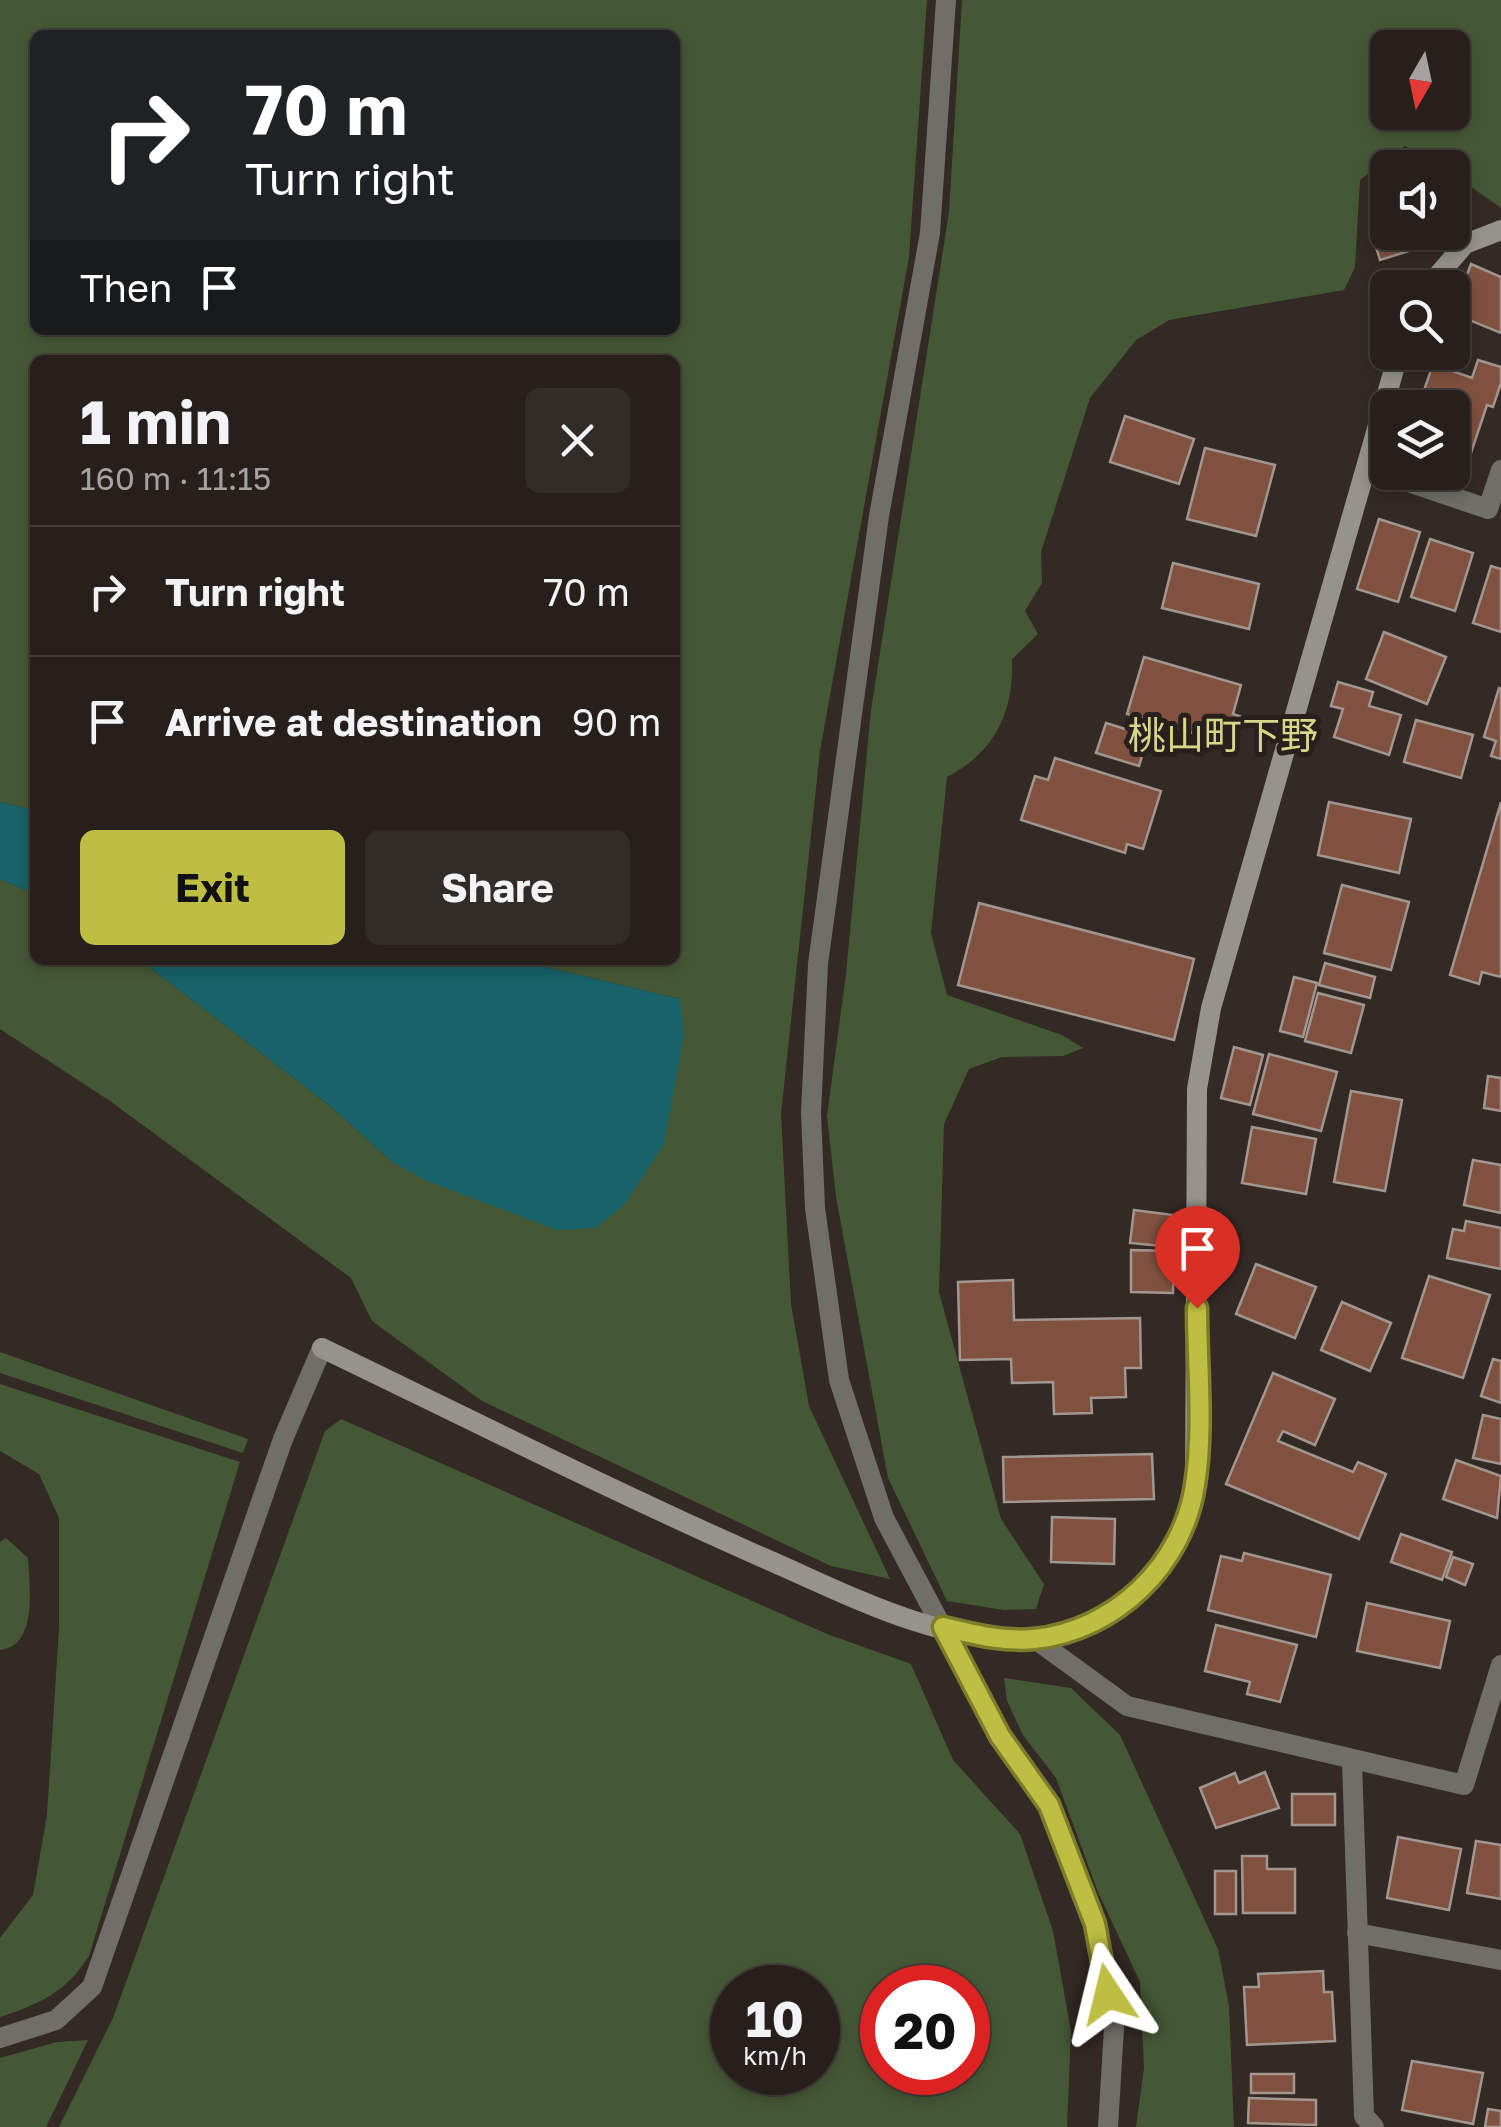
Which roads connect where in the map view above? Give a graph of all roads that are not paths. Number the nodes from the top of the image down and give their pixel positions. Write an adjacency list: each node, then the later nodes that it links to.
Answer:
1 (946, 0): 7 (street)
2 (1501, 230): 3 (street)
3 (1443, 270)
4 (1395, 370): 5 (street)
5 (1367, 468): 6 (street); 8 (street)
6 (1501, 470)
7 (943, 1627): 8 (street); 13 (street); 14 (street)
8 (1035, 1639): 10 (street)
9 (1500, 1668): 10 (street)
10 (1352, 1762): 11 (street)
11 (1358, 1933): 12 (street); 15 (street)
12 (1501, 1960)
13 (0, 2038)
14 (1108, 2127)
15 (1374, 2127)

